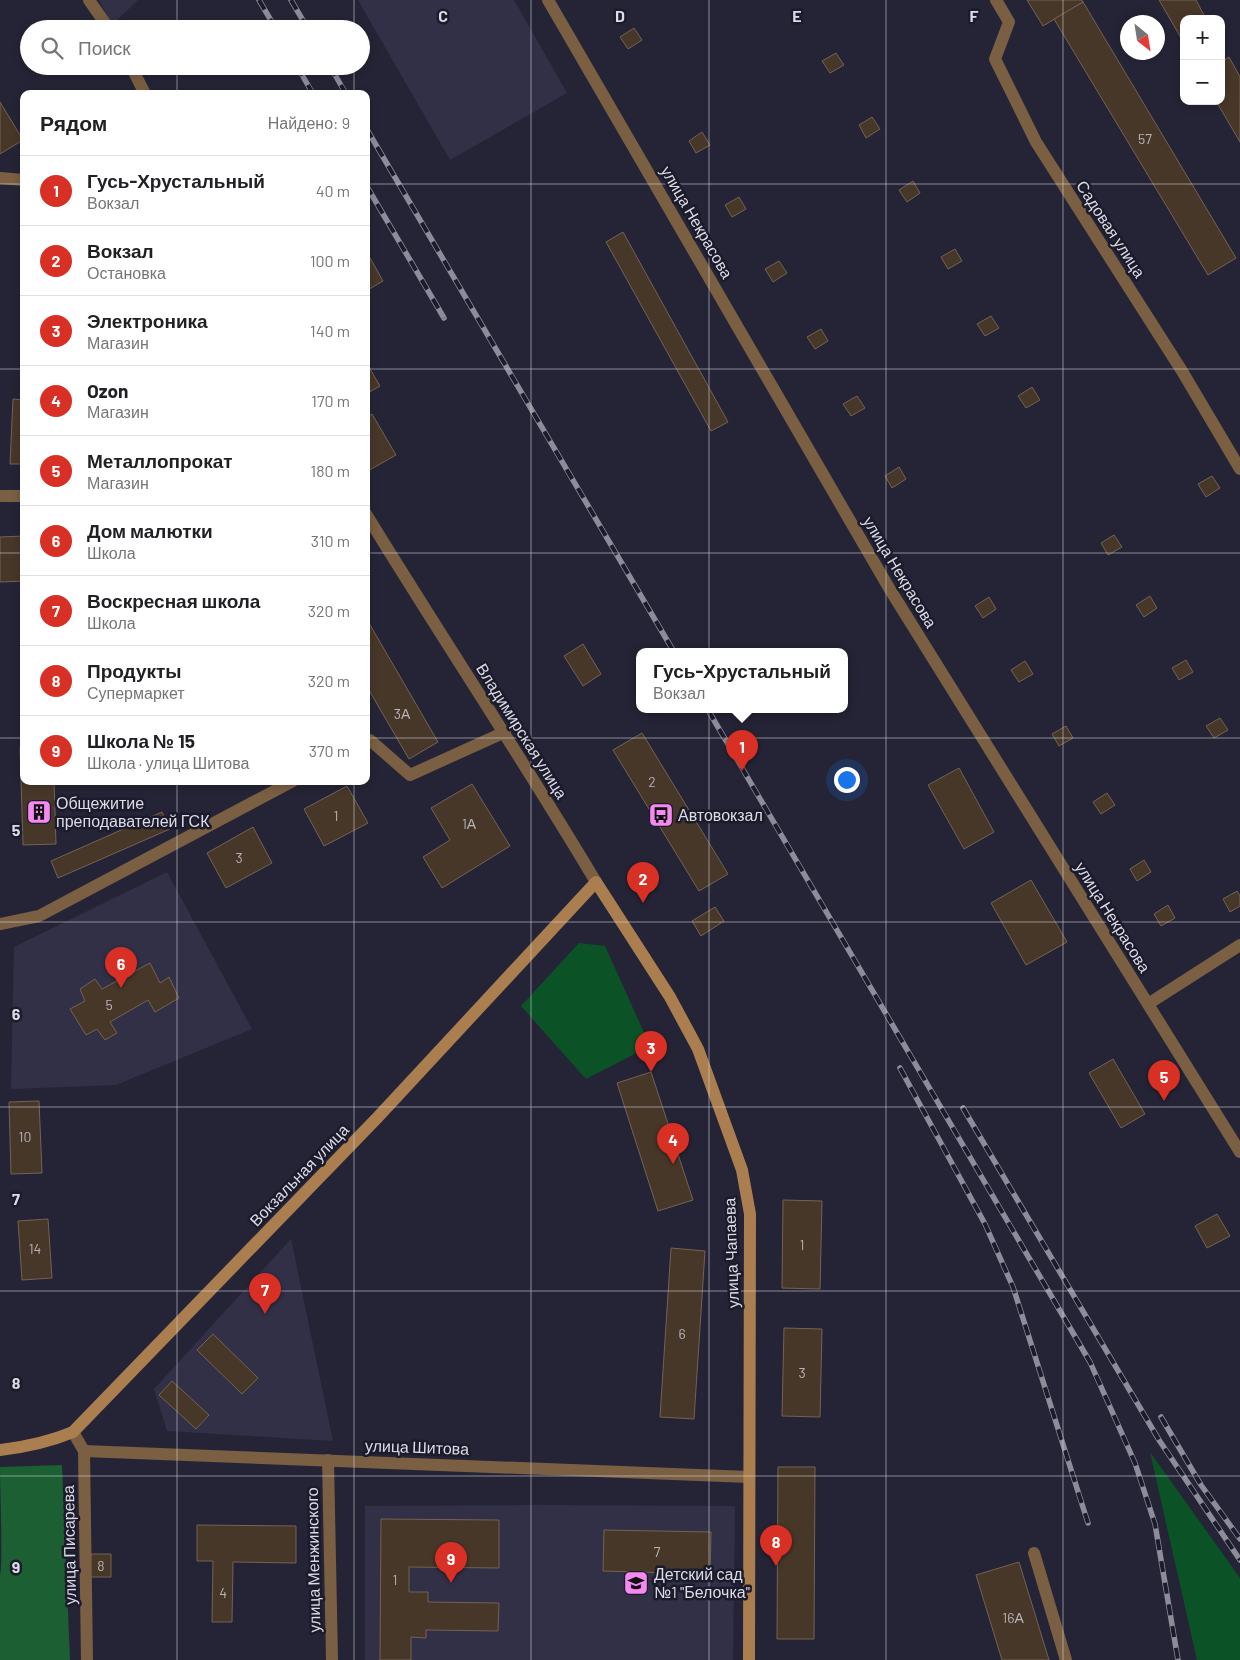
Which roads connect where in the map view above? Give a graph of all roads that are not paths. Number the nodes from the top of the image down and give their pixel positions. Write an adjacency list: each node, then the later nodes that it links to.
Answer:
1 (89, 0): 4 (street)
2 (548, 0): 19 (street, улица Некрасова)
3 (996, 0): 9 (street, Садовая улица)
4 (103, 20)
5 (136, 75): 6 (street)
6 (143, 90)
7 (0, 178): 8 (street)
8 (20, 180)
9 (1240, 469)
10 (0, 496): 11 (street)
11 (20, 496)
12 (370, 521): 13 (street, Владимирская улица)
13 (505, 732): 14 (street); 16 (street, Владимирская улица)
14 (370, 740)
15 (285, 785): 17 (street)
16 (596, 882): 21 (main road, Вокзальная улица); 25 (main road, улица Чапаева)
17 (0, 924)
18 (1240, 945): 19 (street)
19 (1148, 1004): 20 (street, улица Некрасова)
20 (1240, 1152)
21 (73, 1432): 22 (main road, Вокзальная улица); 23 (street, улица Писарева)
22 (0, 1450)
23 (84, 1451): 24 (street, улица Шитова); 27 (street, улица Писарева)
24 (328, 1460): 25 (street, улица Шитова); 28 (street, улица Менжинского)
25 (748, 1477): 29 (main road, улица Чапаева)
26 (1034, 1553): 30 (street)
27 (87, 1660)
28 (332, 1660)
29 (749, 1660)
30 (1066, 1660)

